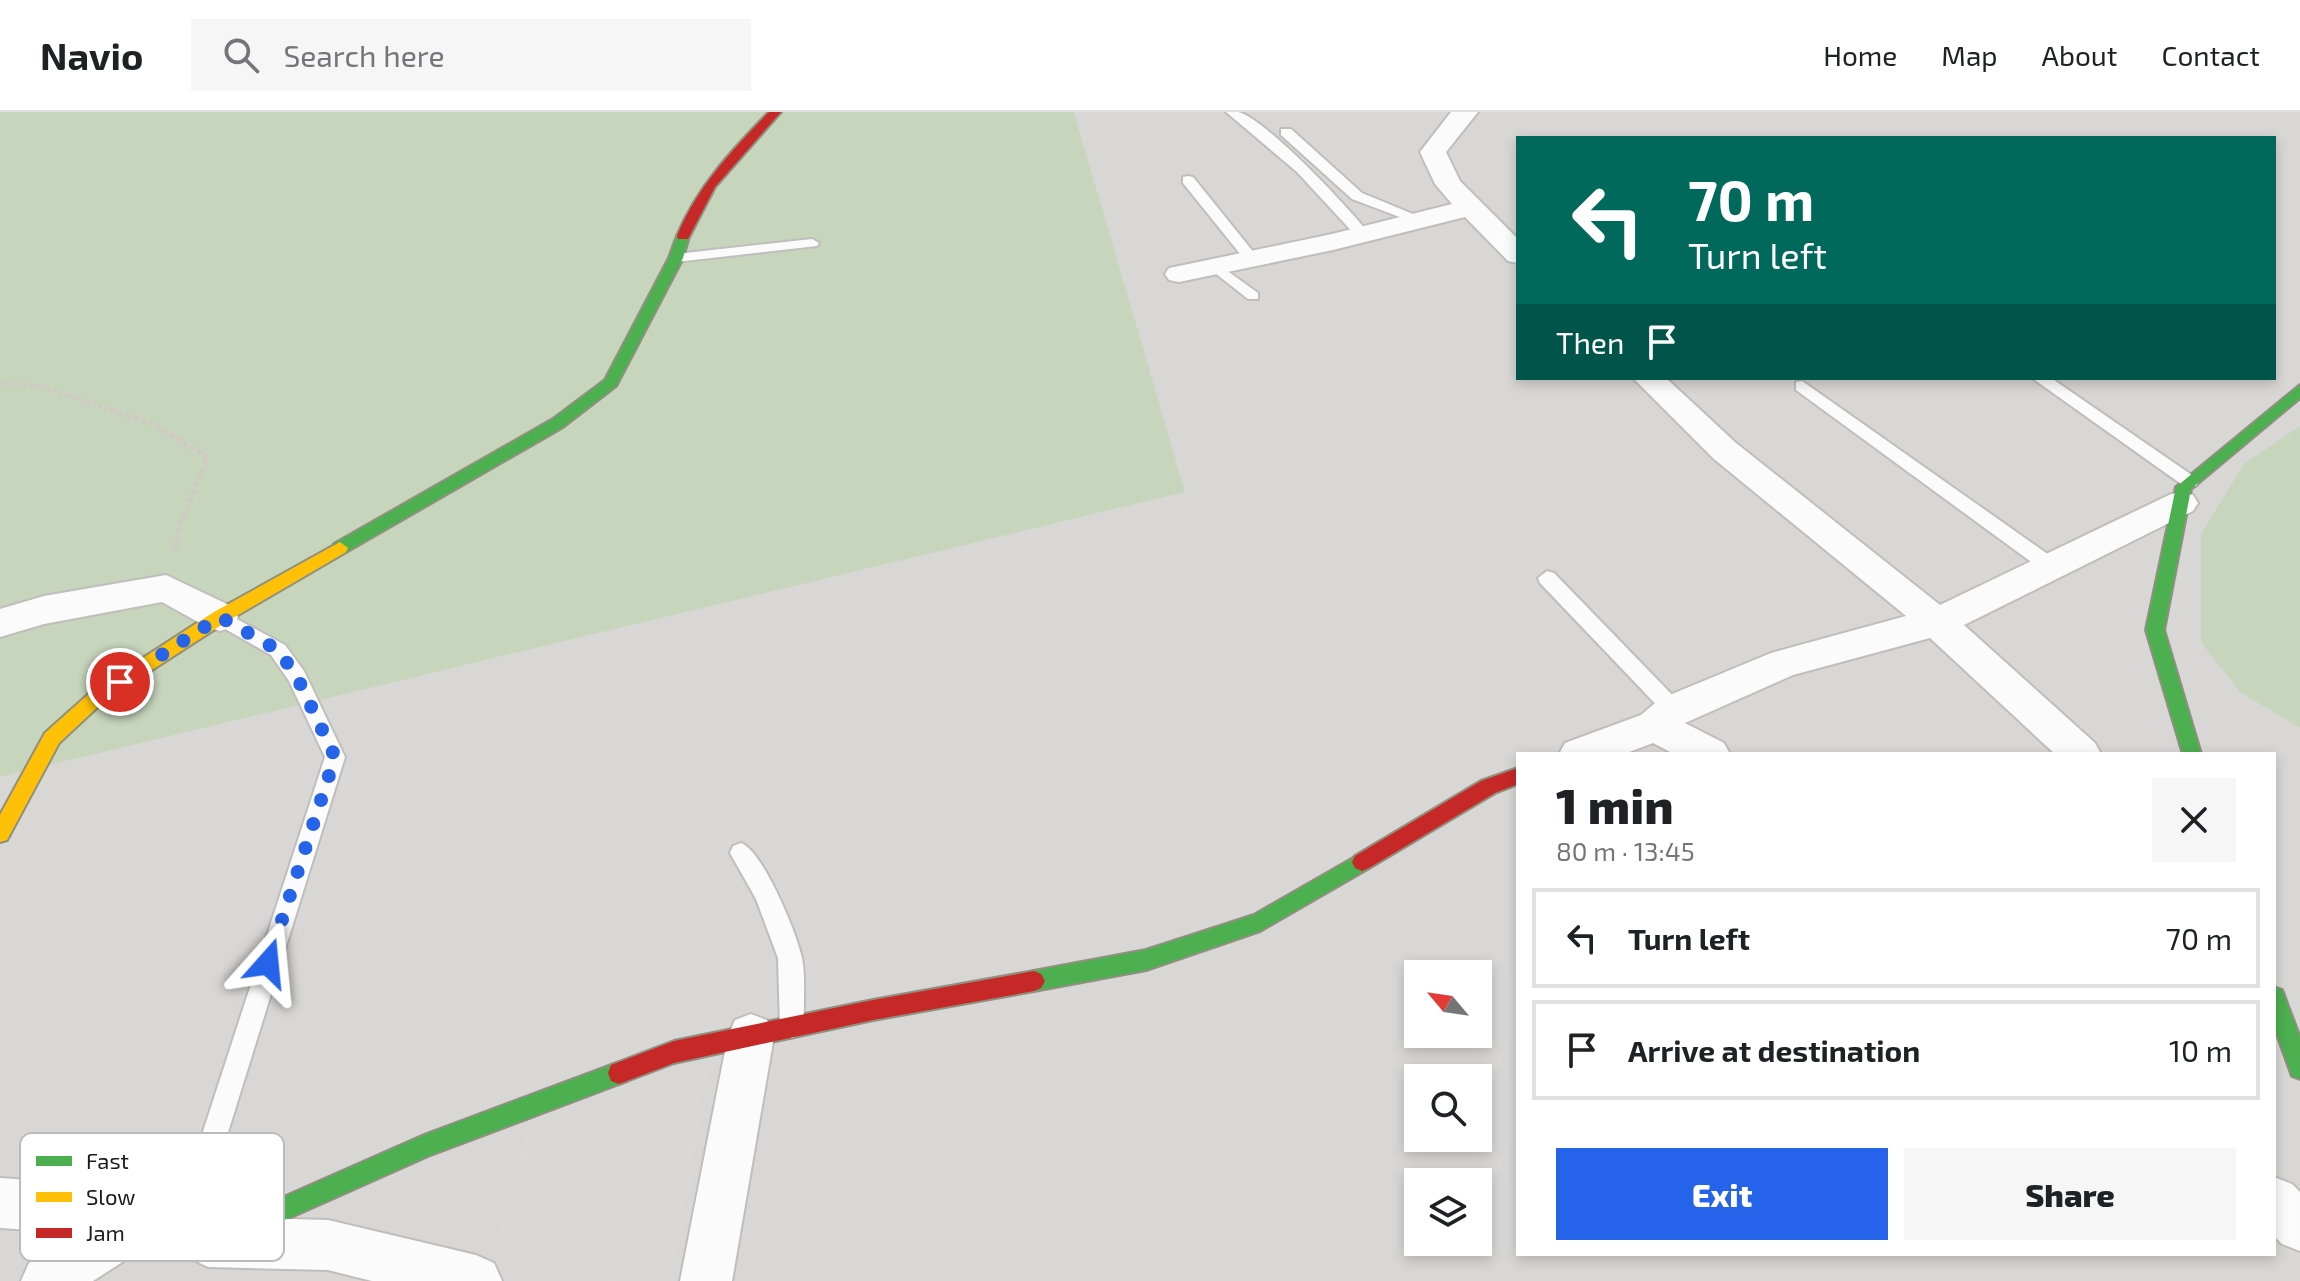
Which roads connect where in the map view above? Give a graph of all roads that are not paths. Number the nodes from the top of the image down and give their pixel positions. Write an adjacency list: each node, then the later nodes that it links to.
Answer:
1 (775, 112): 12 (street)
2 (1232, 112): 8 (lane)
3 (1465, 112): 6 (street)
4 (1286, 132): 7 (lane)
5 (1188, 180): 11 (lane)
6 (1471, 207): 7 (street); 10 (street)
7 (1423, 221): 8 (street)
8 (1363, 235): 11 (street)
9 (812, 243): 12 (lane)
10 (1516, 253)
11 (1250, 257): 13 (street)
12 (676, 258): 23 (street)
13 (1215, 266): 14 (street); 15 (lane)
14 (1179, 274)
15 (1253, 296)
16 (1650, 380): 24 (street)
17 (2043, 380): 20 (lane)
18 (1802, 386): 21 (lane)
19 (2300, 390): 20 (street)
20 (2185, 493): 21 (street); 30 (street)
21 (2052, 567): 24 (street)
22 (1547, 578): 26 (lane)
23 (220, 617): 25 (street); 32 (street); 37 (lane)
24 (1937, 622): 26 (street); 29 (street)
25 (0, 623)
26 (1664, 718): 27 (street); 28 (street)
27 (1584, 752)
28 (1707, 752)
29 (2079, 752)
30 (2191, 752)
31 (1516, 777): 35 (street)
32 (0, 834)
33 (741, 853): 35 (lane)
34 (2276, 1002): 36 (street)
35 (771, 1031): 41 (street); 47 (street)
36 (2300, 1068)
37 (215, 1133)
38 (0, 1203): 39 (street)
39 (20, 1204)
40 (2276, 1204): 42 (street)
41 (284, 1208)
42 (2300, 1226)
43 (284, 1244): 46 (street)
44 (78, 1261): 45 (street)
45 (47, 1281)
46 (476, 1281)
47 (706, 1281)

